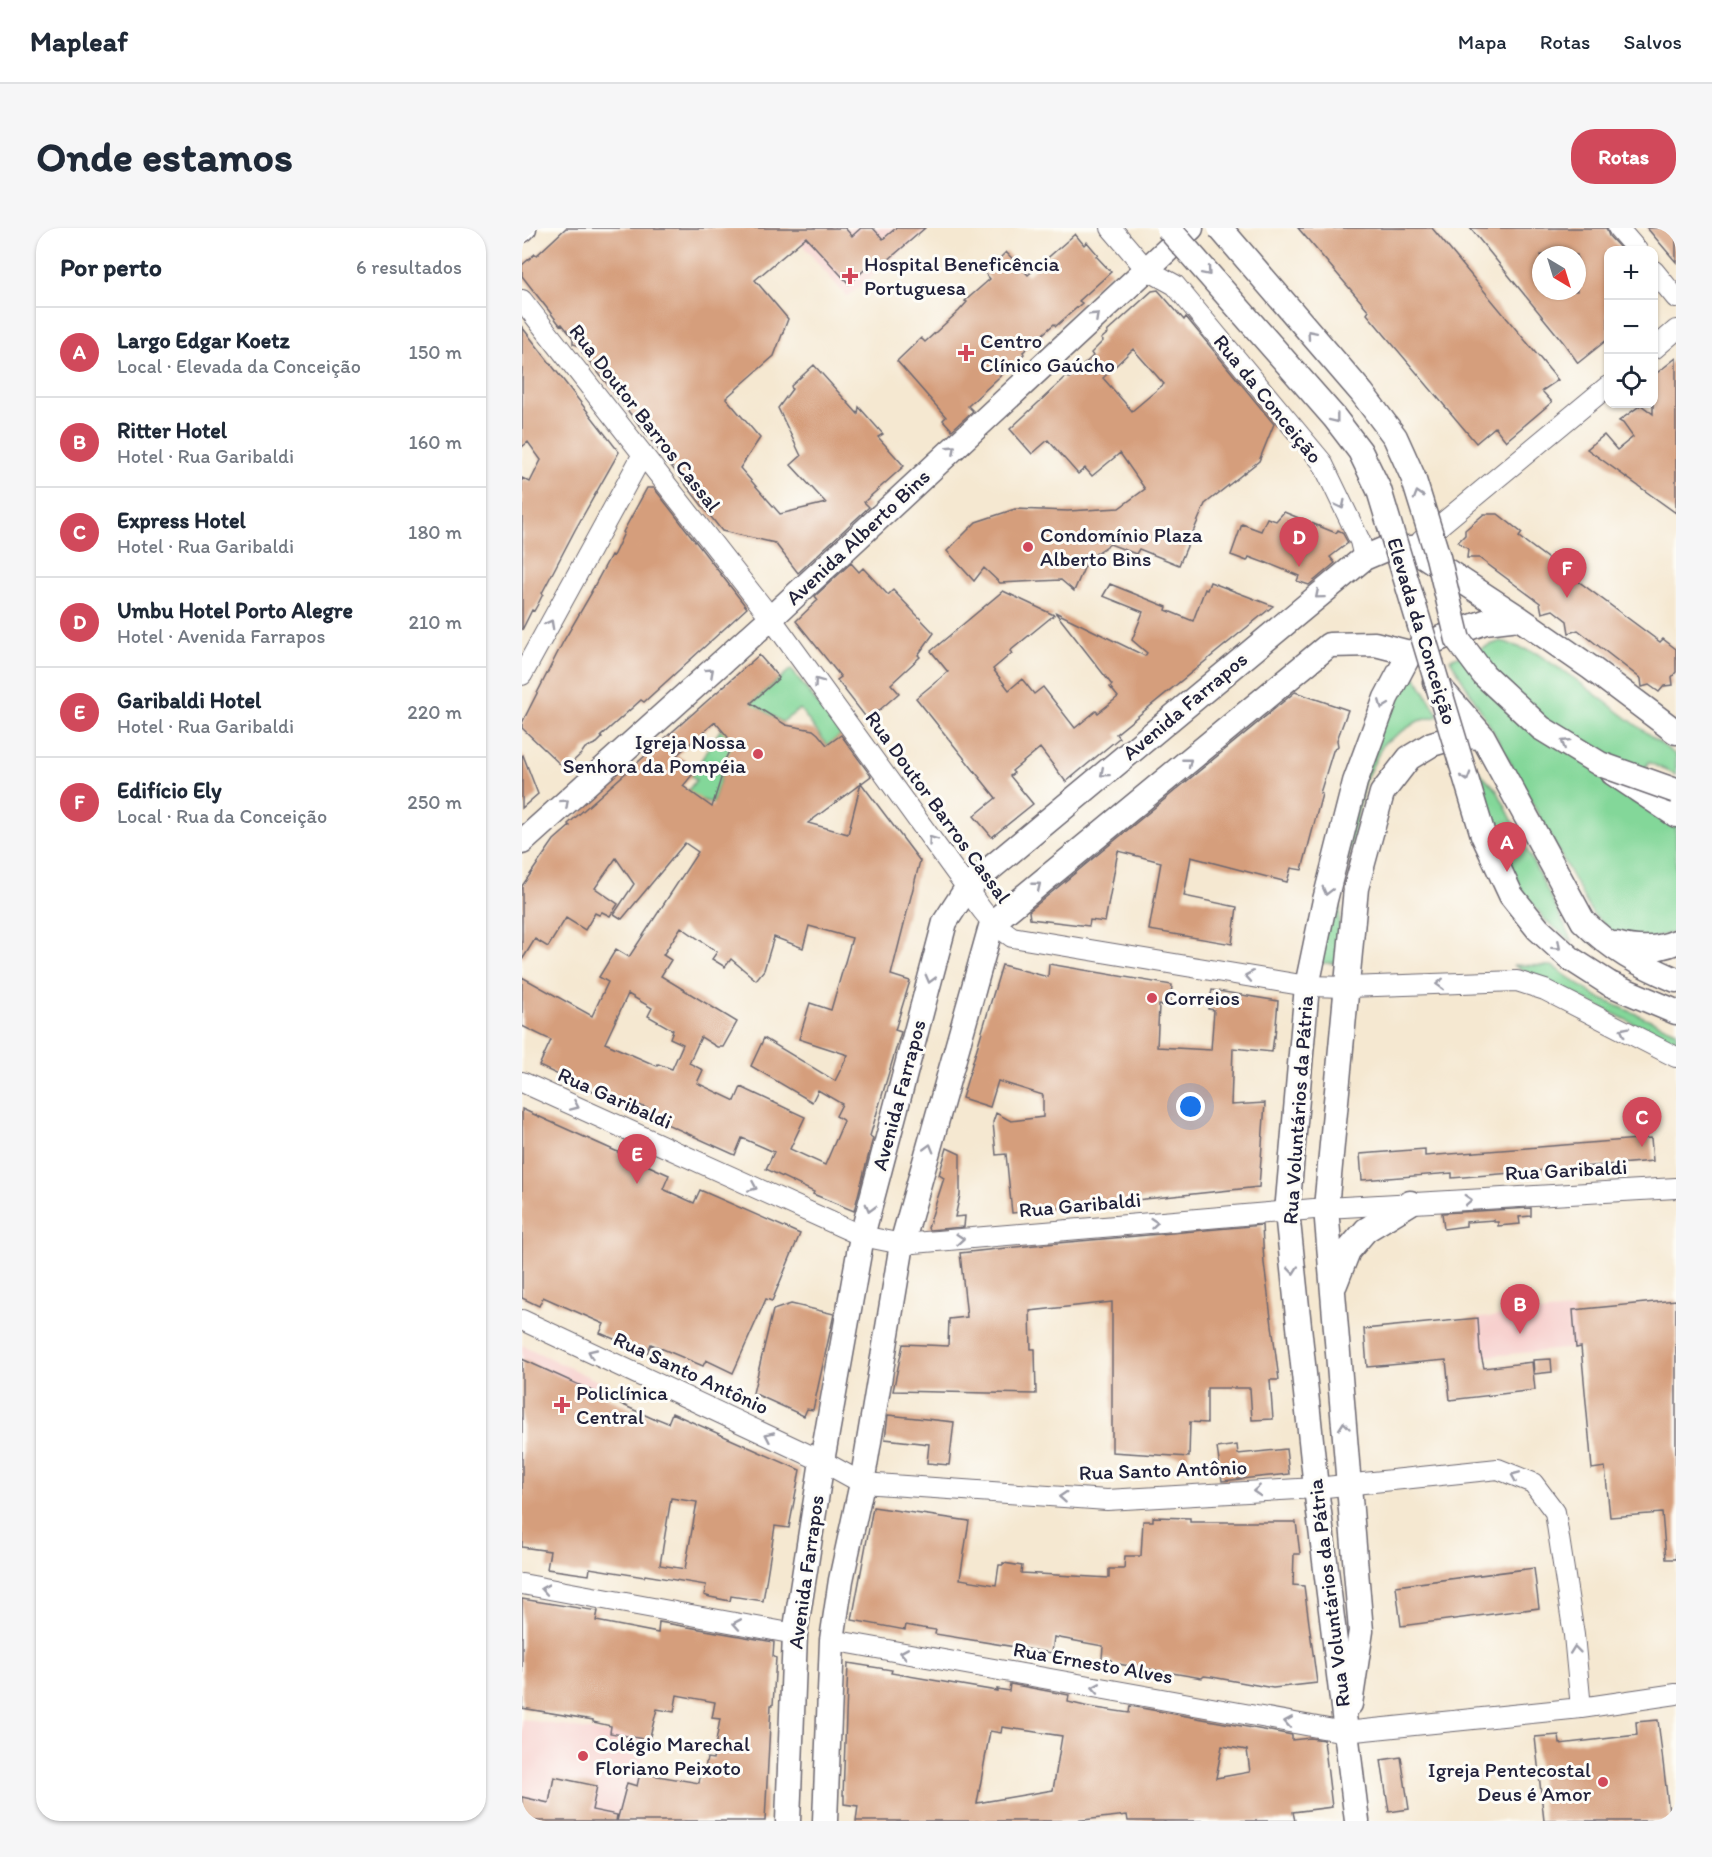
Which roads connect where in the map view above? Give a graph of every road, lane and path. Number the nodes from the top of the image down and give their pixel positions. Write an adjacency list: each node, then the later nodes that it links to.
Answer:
1 (1111, 228): 7 (street, Rua da Conceição)
2 (1168, 228): 32 (main road, Elevada da Conceição, one-way to 32, bridge)
3 (1191, 228): 7 (main road, Avenida Alberto Bins)
4 (1220, 228): 23 (main road, Elevada da Conceição, one-way to 4, bridge)
5 (1618, 228): 6 (street)
6 (1634, 246)
7 (1146, 269): 16 (street, Rua da Conceição, one-way to 16); 17 (main road, Avenida Alberto Bins, one-way to 7)
8 (1658, 277): 9 (street)
9 (1676, 298)
10 (522, 300): 14 (street, Rua Doutor Barros Cassal)
11 (1676, 330): 12 (street)
12 (1658, 345)
13 (1604, 389): 15 (street)
14 (643, 454): 17 (street, Rua Doutor Barros Cassal); 20 (street, one-way to 14)
15 (1412, 548): 16 (main road); 18 (main road)
16 (1364, 558): 25 (main road, Avenida Farrapos, one-way to 25)
17 (771, 618): 24 (main road, Avenida Alberto Bins, one-way to 17); 25 (street, Rua Doutor Barros Cassal, one-way to 17)
18 (1519, 618): 19 (main road); 21 (main road)
19 (1410, 653): 22 (main road); 26 (main road, one-way to 19); 30 (main road, Rua Voluntários da Pátria, one-way to 30)
20 (522, 675)
21 (1673, 723)
22 (1483, 737): 27 (main road); 31 (main road, Rua Voluntários da Pátria)
23 (1674, 806)
24 (522, 842)
25 (967, 888): 26 (street, Rua Doutor Barros Cassal); 40 (main road, Avenida Farrapos, one-way to 40)
26 (992, 923): 30 (street, Rua Doutor Barros Cassal, one-way to 26); 41 (main road, Avenida Farrapos, one-way to 26)
27 (1602, 940): 28 (main road); 29 (main road)
28 (1676, 942)
29 (1676, 980)
30 (1307, 986): 31 (street, Rua Doutor Barros Cassal); 34 (main road, Rua Voluntários da Pátria)
31 (1348, 987): 33 (street, Rua Doutor Barros Cassal, one-way to 31); 38 (main road, Rua Voluntários da Pátria)
32 (1676, 1012)
33 (1676, 1057)
34 (1300, 1063): 38 (main road); 39 (main road, Rua Voluntários da Pátria)
35 (522, 1082): 40 (street, Rua Garibaldi, one-way to 40)
36 (1676, 1188): 37 (street, Rua Garibaldi, one-way to 36)
37 (1410, 1203): 38 (street, Rua Garibaldi); 42 (main road)
38 (1326, 1208): 39 (street, Rua Garibaldi); 42 (main road, Rua Voluntários da Pátria)
39 (1287, 1212): 41 (street, Rua Garibaldi, one-way to 39); 47 (main road, Rua Voluntários da Pátria, one-way to 47)
40 (862, 1236): 41 (street, Rua Garibaldi); 44 (main road, Avenida Farrapos)
41 (902, 1244): 45 (main road, Avenida Farrapos)
42 (1333, 1289): 46 (main road, Rua Voluntários da Pátria, one-way to 42)
43 (522, 1320): 44 (street, Rua Santo Antônio, one-way to 43)
44 (822, 1461): 45 (street, Rua Santo Antônio); 49 (main road, Avenida Farrapos)
45 (862, 1483): 47 (street, Rua Santo Antônio, one-way to 45); 50 (main road, Avenida Farrapos)
46 (1349, 1485): 47 (street, Rua Santo Antônio); 52 (street, Rua Santo Antônio, one-way to 46); 53 (main road, Rua Voluntários da Pátria)
47 (1316, 1488): 53 (main road, Rua Voluntários da Pátria)
48 (522, 1584): 49 (street, one-way to 48)
49 (795, 1634): 54 (main road, Avenida Farrapos)
50 (832, 1641): 53 (street, Rua Ernesto Alves, one-way to 50); 55 (main road, Avenida Farrapos)
51 (1676, 1694): 52 (street, Rua Ernesto Alves)
52 (1581, 1708): 53 (street, Rua Ernesto Alves)
53 (1345, 1732): 56 (main road, Rua Voluntários da Pátria)
54 (788, 1821)
55 (825, 1821)
56 (1357, 1821)

